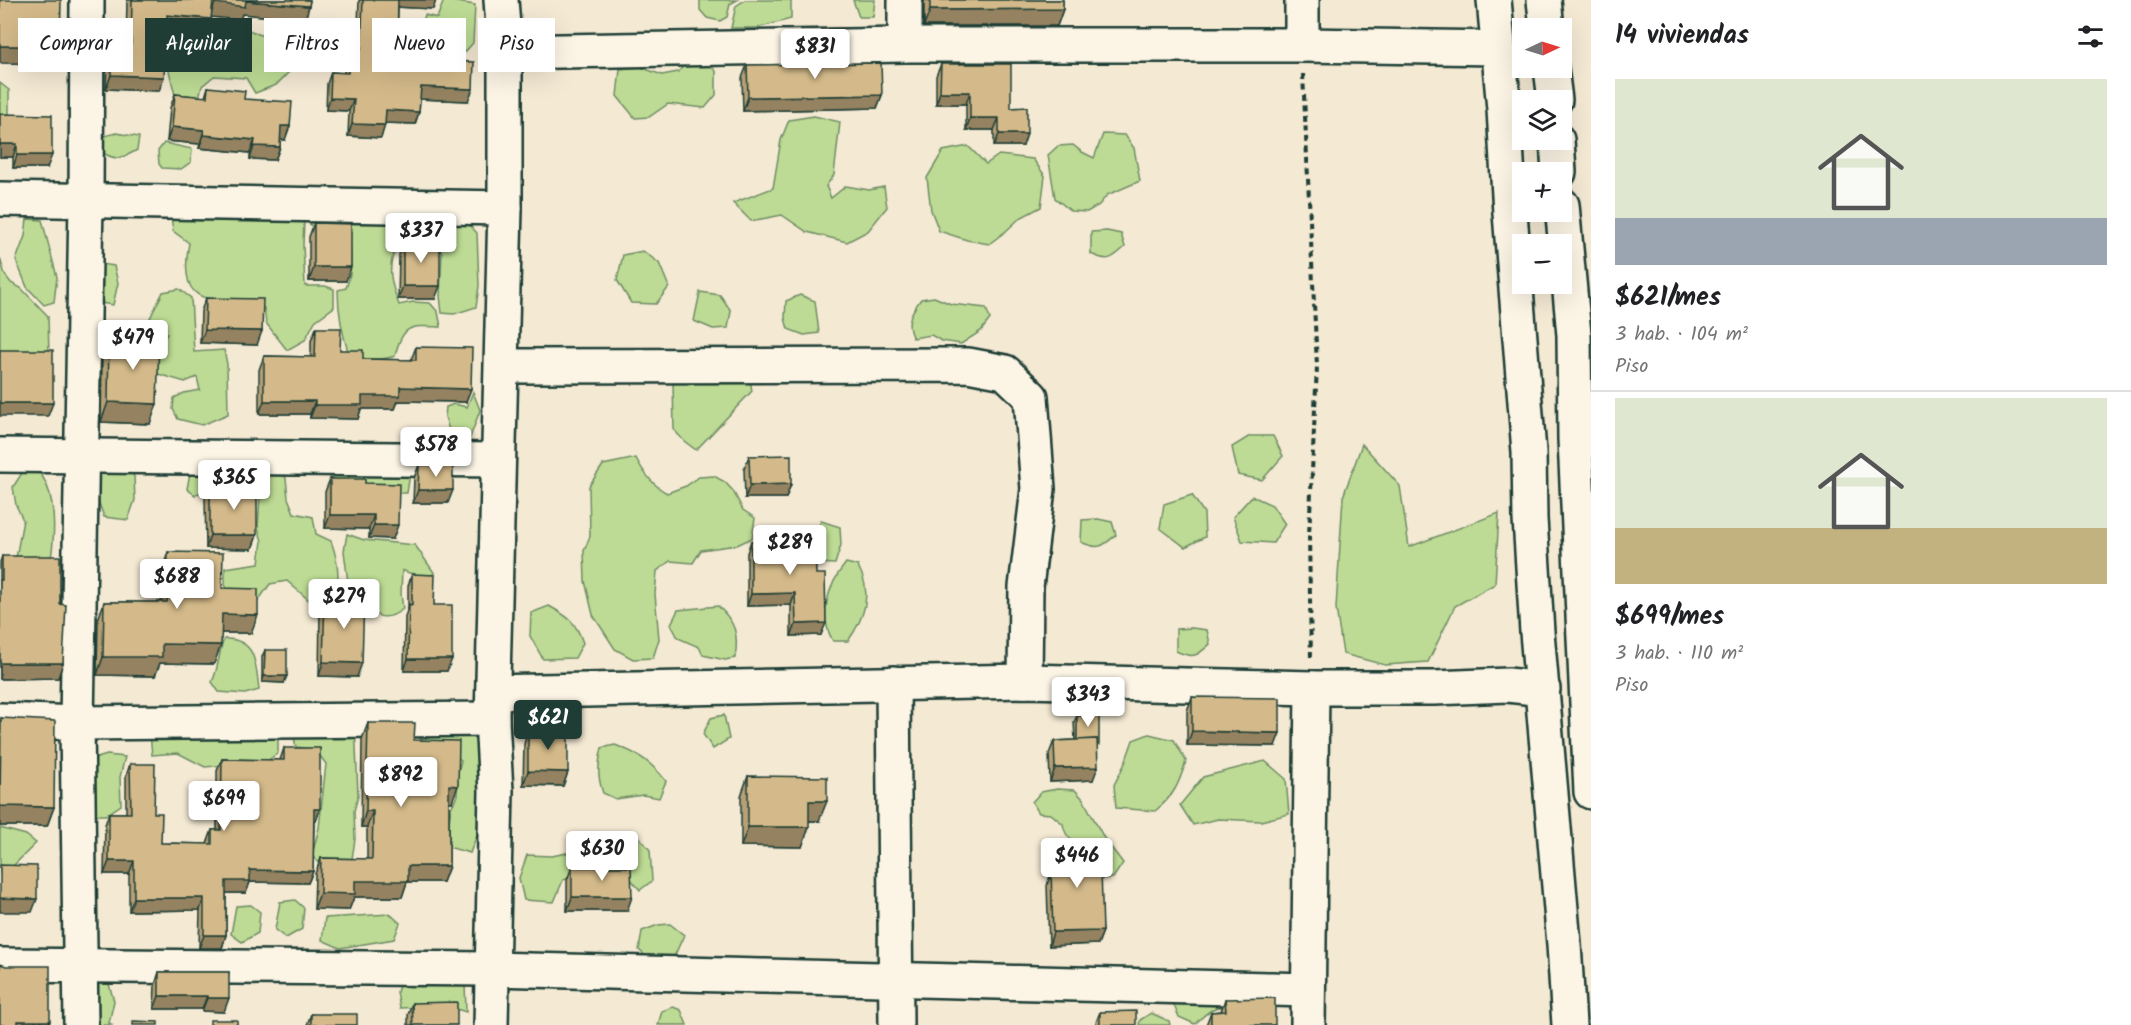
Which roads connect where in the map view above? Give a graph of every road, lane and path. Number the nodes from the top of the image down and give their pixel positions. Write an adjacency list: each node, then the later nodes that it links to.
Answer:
1 (87, 0): 15 (street)
2 (501, 0): 7 (street)
3 (905, 0): 9 (street)
4 (1302, 0): 10 (street)
5 (1494, 0): 11 (street)
6 (1544, 0): 8 (street)
7 (502, 18)
8 (1546, 18)
9 (905, 45): 10 (street); 12 (street)
10 (1302, 45): 11 (street); 26 (path)
11 (1498, 48): 20 (street)
12 (555, 51)
13 (505, 72): 16 (street)
14 (0, 199): 15 (street)
15 (86, 200): 16 (street); 22 (street)
16 (505, 208): 19 (street)
17 (1564, 222): 18 (street)
18 (1574, 335): 20 (street); 31 (street)
19 (503, 366): 23 (street); 24 (street)
20 (1526, 399): 27 (street)
21 (0, 455): 22 (street)
22 (81, 457): 23 (street); 30 (street)
23 (498, 460): 28 (street)
24 (1025, 681): 25 (street); 26 (street)
25 (893, 683): 28 (street); 35 (street)
26 (1312, 688): 27 (street); 36 (street)
27 (1543, 689): 41 (street)
28 (493, 706): 30 (street); 34 (street)
29 (0, 720): 30 (street)
30 (77, 723): 32 (street)
31 (1591, 792)
32 (80, 964): 33 (street); 34 (street); 37 (street)
33 (0, 965)
34 (491, 969): 35 (street); 38 (street)
35 (897, 979): 36 (street); 39 (street)
36 (1308, 990): 40 (street)
37 (81, 1025)
38 (490, 1025)
39 (896, 1025)
40 (1308, 1025)
41 (1569, 1025)

